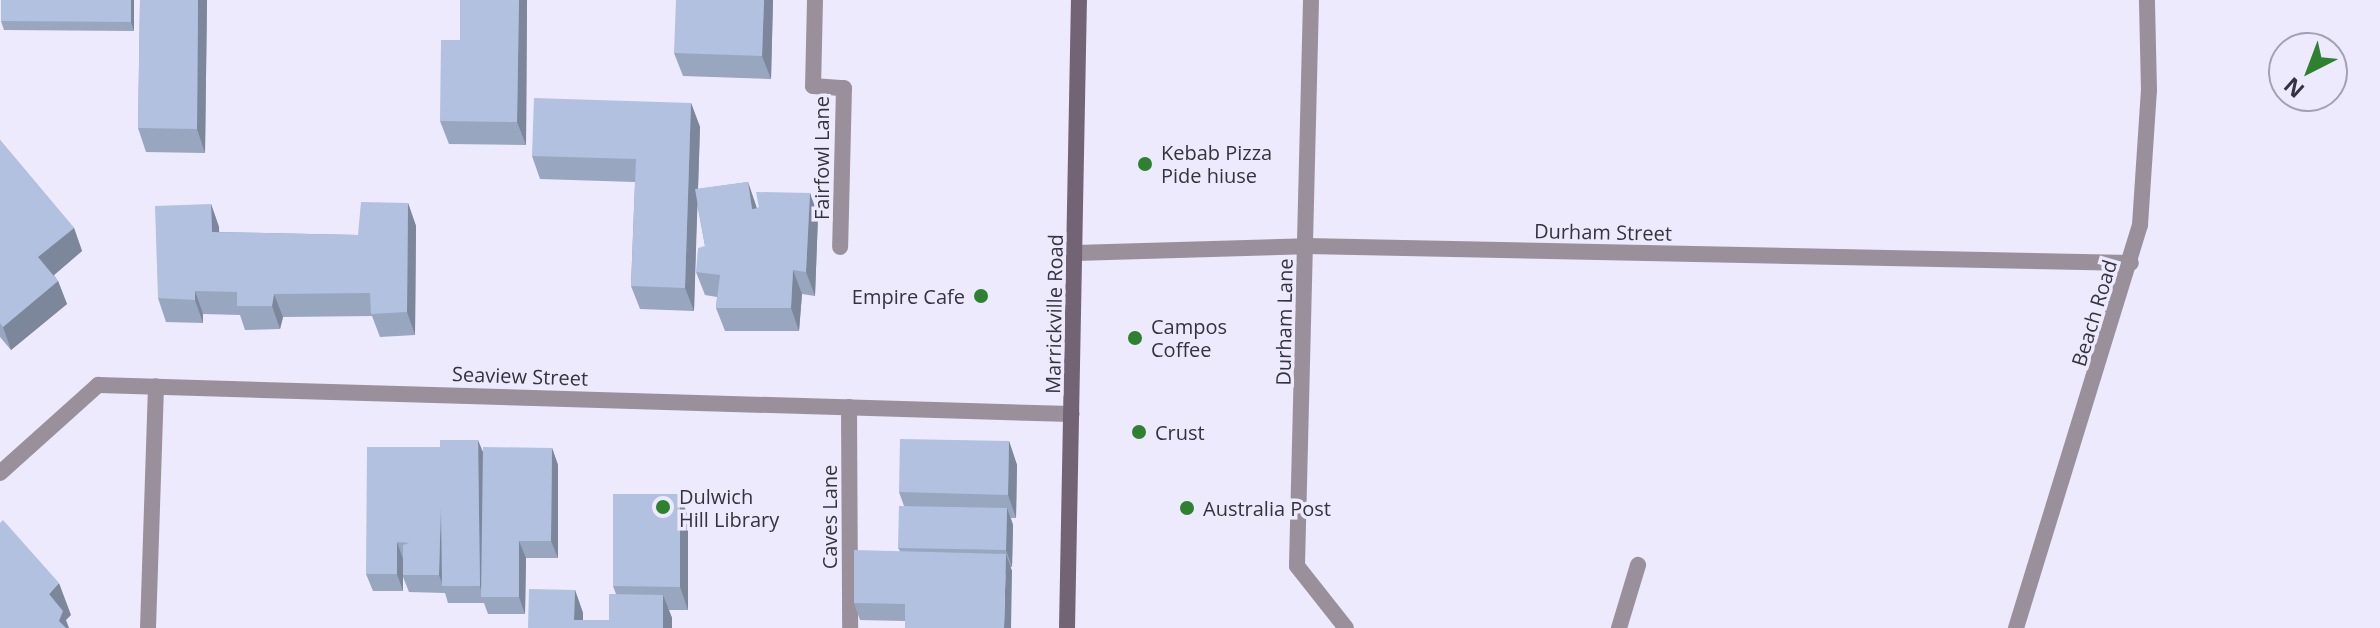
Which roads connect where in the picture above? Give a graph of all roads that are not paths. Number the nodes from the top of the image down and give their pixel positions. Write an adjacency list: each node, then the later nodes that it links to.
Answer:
1 (815, 0): 6 (street, Fairfowl Lane)
2 (1079, 0): 7 (main road, Marrickville Road)
3 (1311, 0): 5 (street, Durham Lane)
4 (2147, 0): 8 (street, Beach Road)
5 (1306, 246): 7 (street, Durham Street); 8 (street, Durham Street); 17 (street, Durham Lane)
6 (840, 247)
7 (1075, 253): 11 (main road, Marrickville Road)
8 (2131, 263): 19 (street, Beach Road)
9 (156, 386): 10 (street, Seaview Street); 12 (street, Seaview Street); 14 (street)
10 (849, 407): 11 (street, Seaview Street); 15 (street, Caves Lane)
11 (1072, 414): 16 (main road, Marrickville Road)
12 (0, 473)
13 (1638, 565): 18 (street)
14 (148, 628)
15 (850, 628)
16 (1067, 628)
17 (1346, 628)
18 (1619, 628)
19 (2016, 628)

